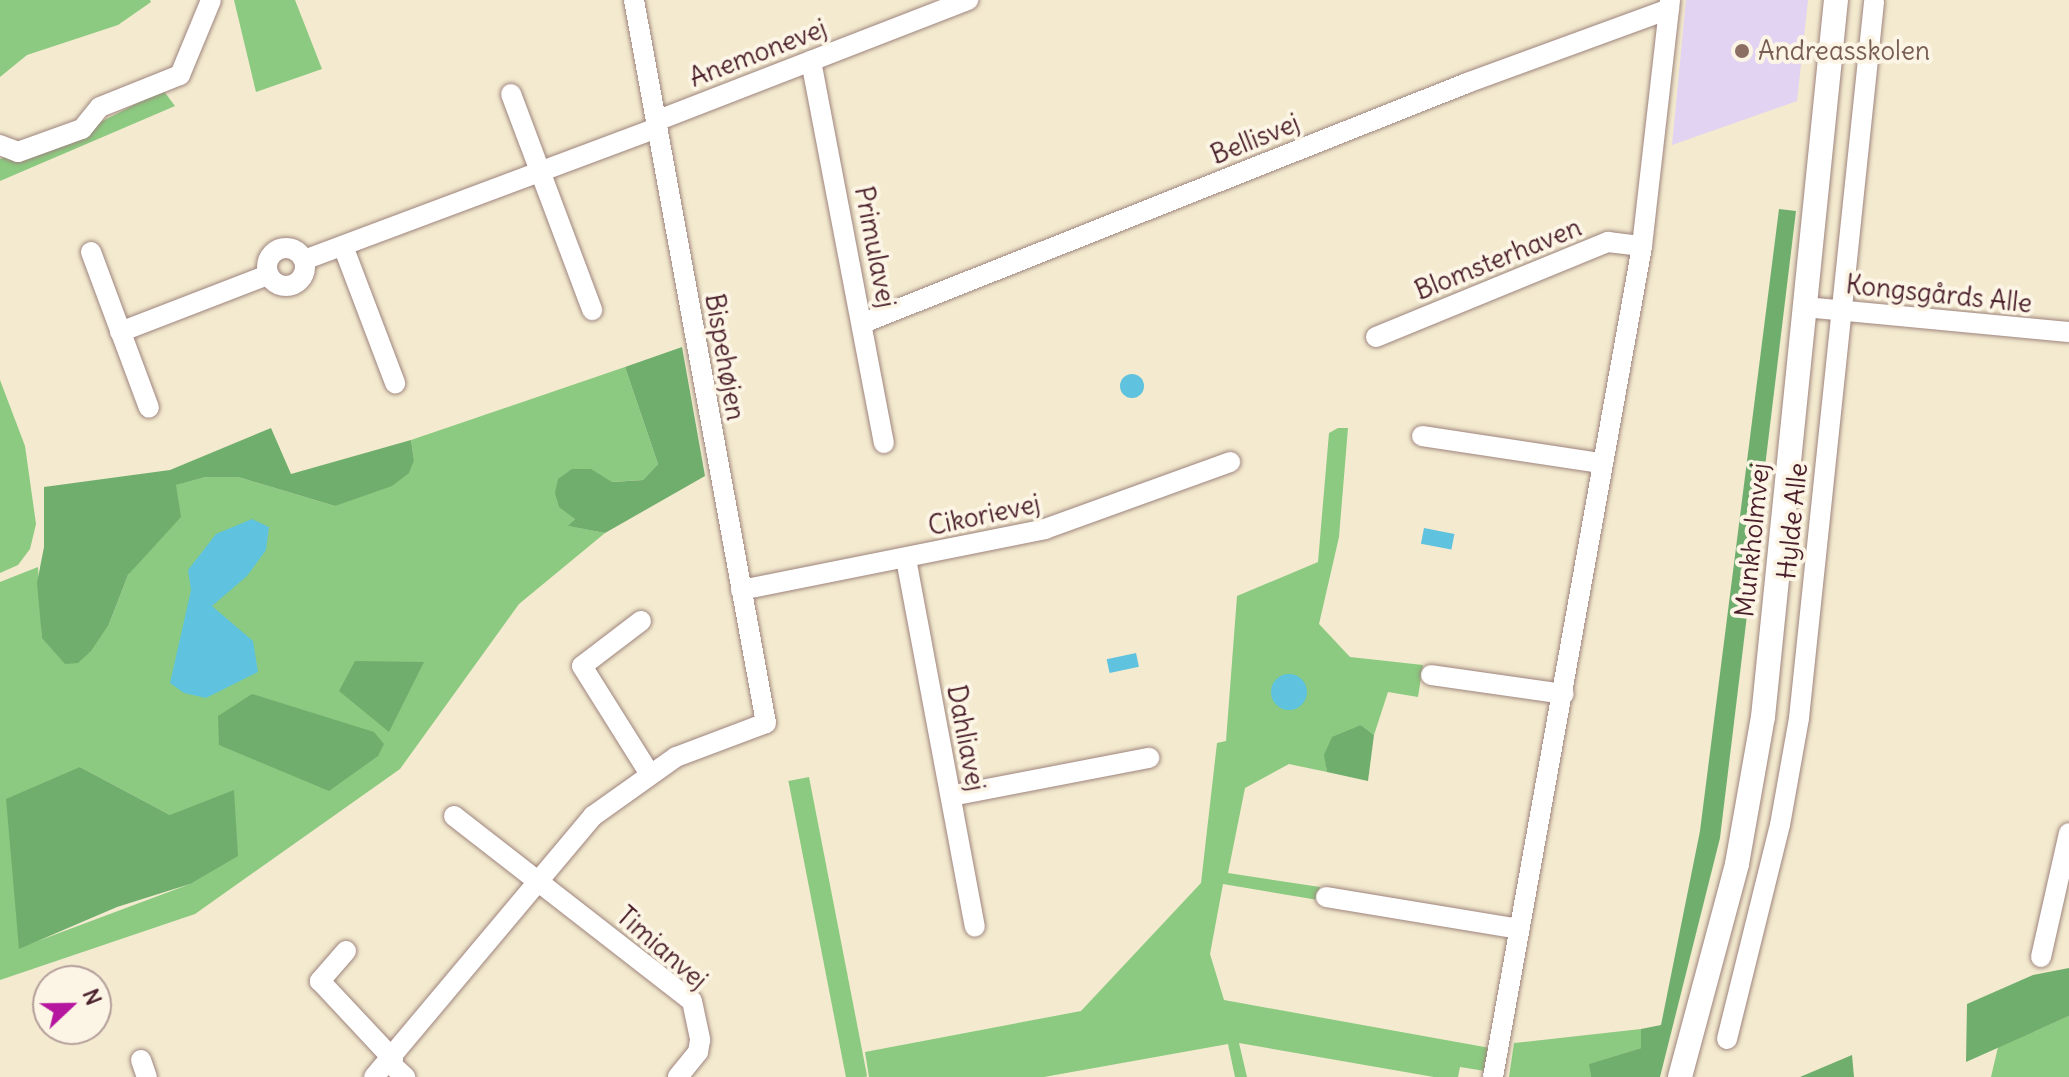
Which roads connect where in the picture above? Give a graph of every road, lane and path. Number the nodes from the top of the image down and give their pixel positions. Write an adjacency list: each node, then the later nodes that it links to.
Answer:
1 (211, 0): 10 (street)
2 (634, 0): 9 (street, Bispehøjen)
3 (968, 0): 7 (street, Anemonevej)
4 (1836, 0): 15 (street, Munkholmvej)
5 (1874, 2): 17 (street, Hylde Alle)
6 (1669, 4): 13 (street); 18 (street, Bellisvej)
7 (811, 61): 9 (street, Anemonevej); 18 (street, Primulavej)
8 (511, 94): 11 (street)
9 (656, 125): 11 (street, Anemonevej); 29 (street, Bispehøjen)
10 (0, 145)
11 (540, 171): 12 (street, Anemonevej); 16 (street)
12 (343, 246): 19 (street, Anemonevej); 22 (street)
13 (1642, 246): 21 (street, Blomsterhaven); 27 (street)
14 (91, 252): 19 (street)
15 (1804, 307): 17 (street, Kongsgårds Alle); 48 (street, Munkholmvej)
16 (592, 310)
17 (1839, 310): 20 (street, Kongsgårds Alle); 44 (street, Hylde Alle)
18 (863, 323): 25 (street, Primulavej)
19 (120, 332): 23 (street)
20 (2069, 332)
21 (1376, 337)
22 (395, 383)
23 (149, 408)
24 (1422, 436): 27 (street)
25 (884, 443)
26 (1230, 462): 28 (street, Cikorievej)
27 (1601, 463): 32 (street)
28 (906, 559): 29 (street, Cikorievej); 35 (street, Dahliavej)
29 (741, 590): 34 (street, Bispehøjen)
30 (641, 621): 34 (street)
31 (1431, 675): 32 (street)
32 (1564, 694): 41 (street)
33 (1149, 758): 35 (street)
34 (649, 773): 38 (street)
35 (951, 796): 40 (street, Dahliavej)
36 (454, 816): 38 (street, Timianvej)
37 (2069, 833): 43 (street)
38 (537, 879): 45 (street); 46 (street, Timianvej)
39 (1326, 897): 41 (street)
40 (975, 927)
41 (1519, 929): 47 (street)
42 (346, 951): 45 (street)
43 (2041, 957)
44 (1727, 1039)
45 (391, 1069)
46 (678, 1077)
47 (1493, 1077)
48 (1680, 1077)

